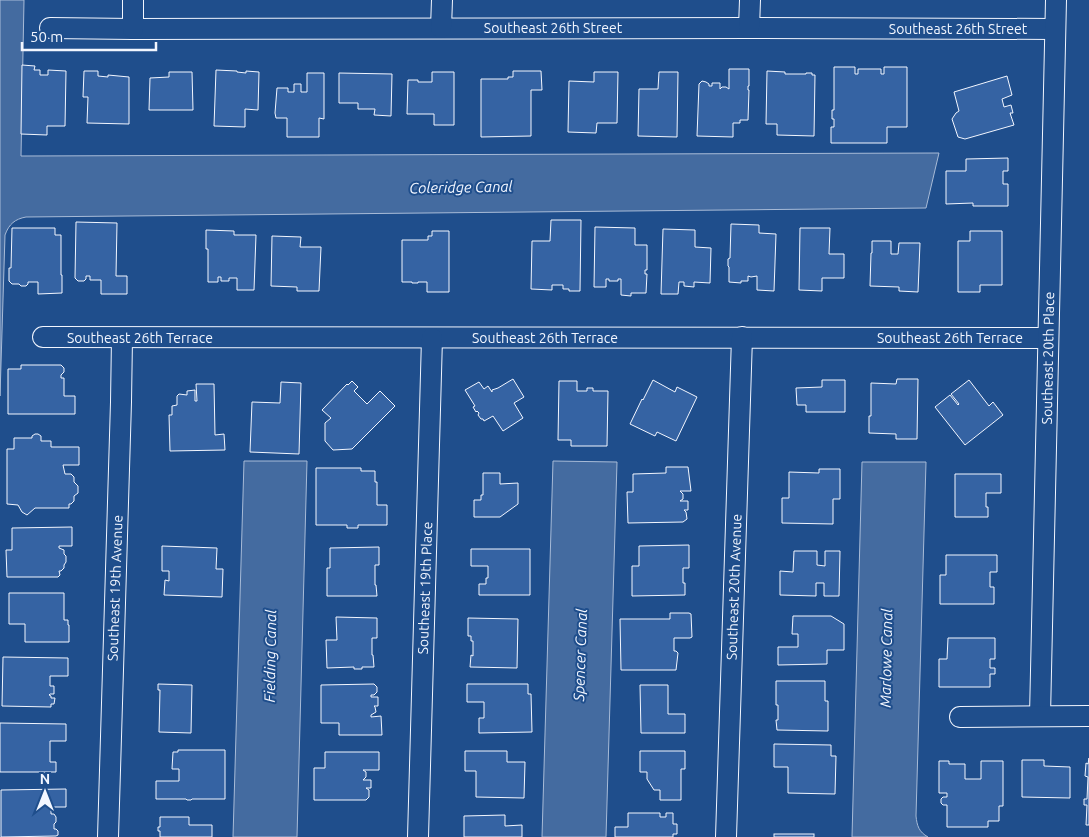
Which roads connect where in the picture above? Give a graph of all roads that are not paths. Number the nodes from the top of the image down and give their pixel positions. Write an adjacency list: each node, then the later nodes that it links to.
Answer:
1 (133, 0): 8 (street)
2 (442, 0): 6 (street)
3 (750, 0): 7 (street)
4 (1056, 0): 9 (street, Southeast 20th Place)
5 (50, 28): 8 (street, Southeast 26th Street)
6 (441, 28): 7 (street, Southeast 26th Street); 8 (street, Southeast 26th Street)
7 (749, 28): 9 (street, Southeast 26th Street)
8 (133, 29)
9 (1055, 29): 14 (street, Southeast 20th Place)
10 (43, 337): 12 (street, Southeast 26th Terrace)
11 (742, 337): 13 (street, Southeast 26th Terrace); 14 (street, Southeast 26th Terrace); 20 (street, Southeast 20th Avenue)
12 (122, 338): 13 (street, Southeast 26th Terrace); 18 (street, Southeast 19th Avenue)
13 (432, 338): 19 (street, Southeast 19th Place)
14 (1048, 338): 15 (street, Southeast 20th Place)
15 (1040, 716): 16 (street); 17 (street)
16 (1089, 716)
17 (960, 717)
18 (108, 837)
19 (418, 837)
20 (726, 837)

